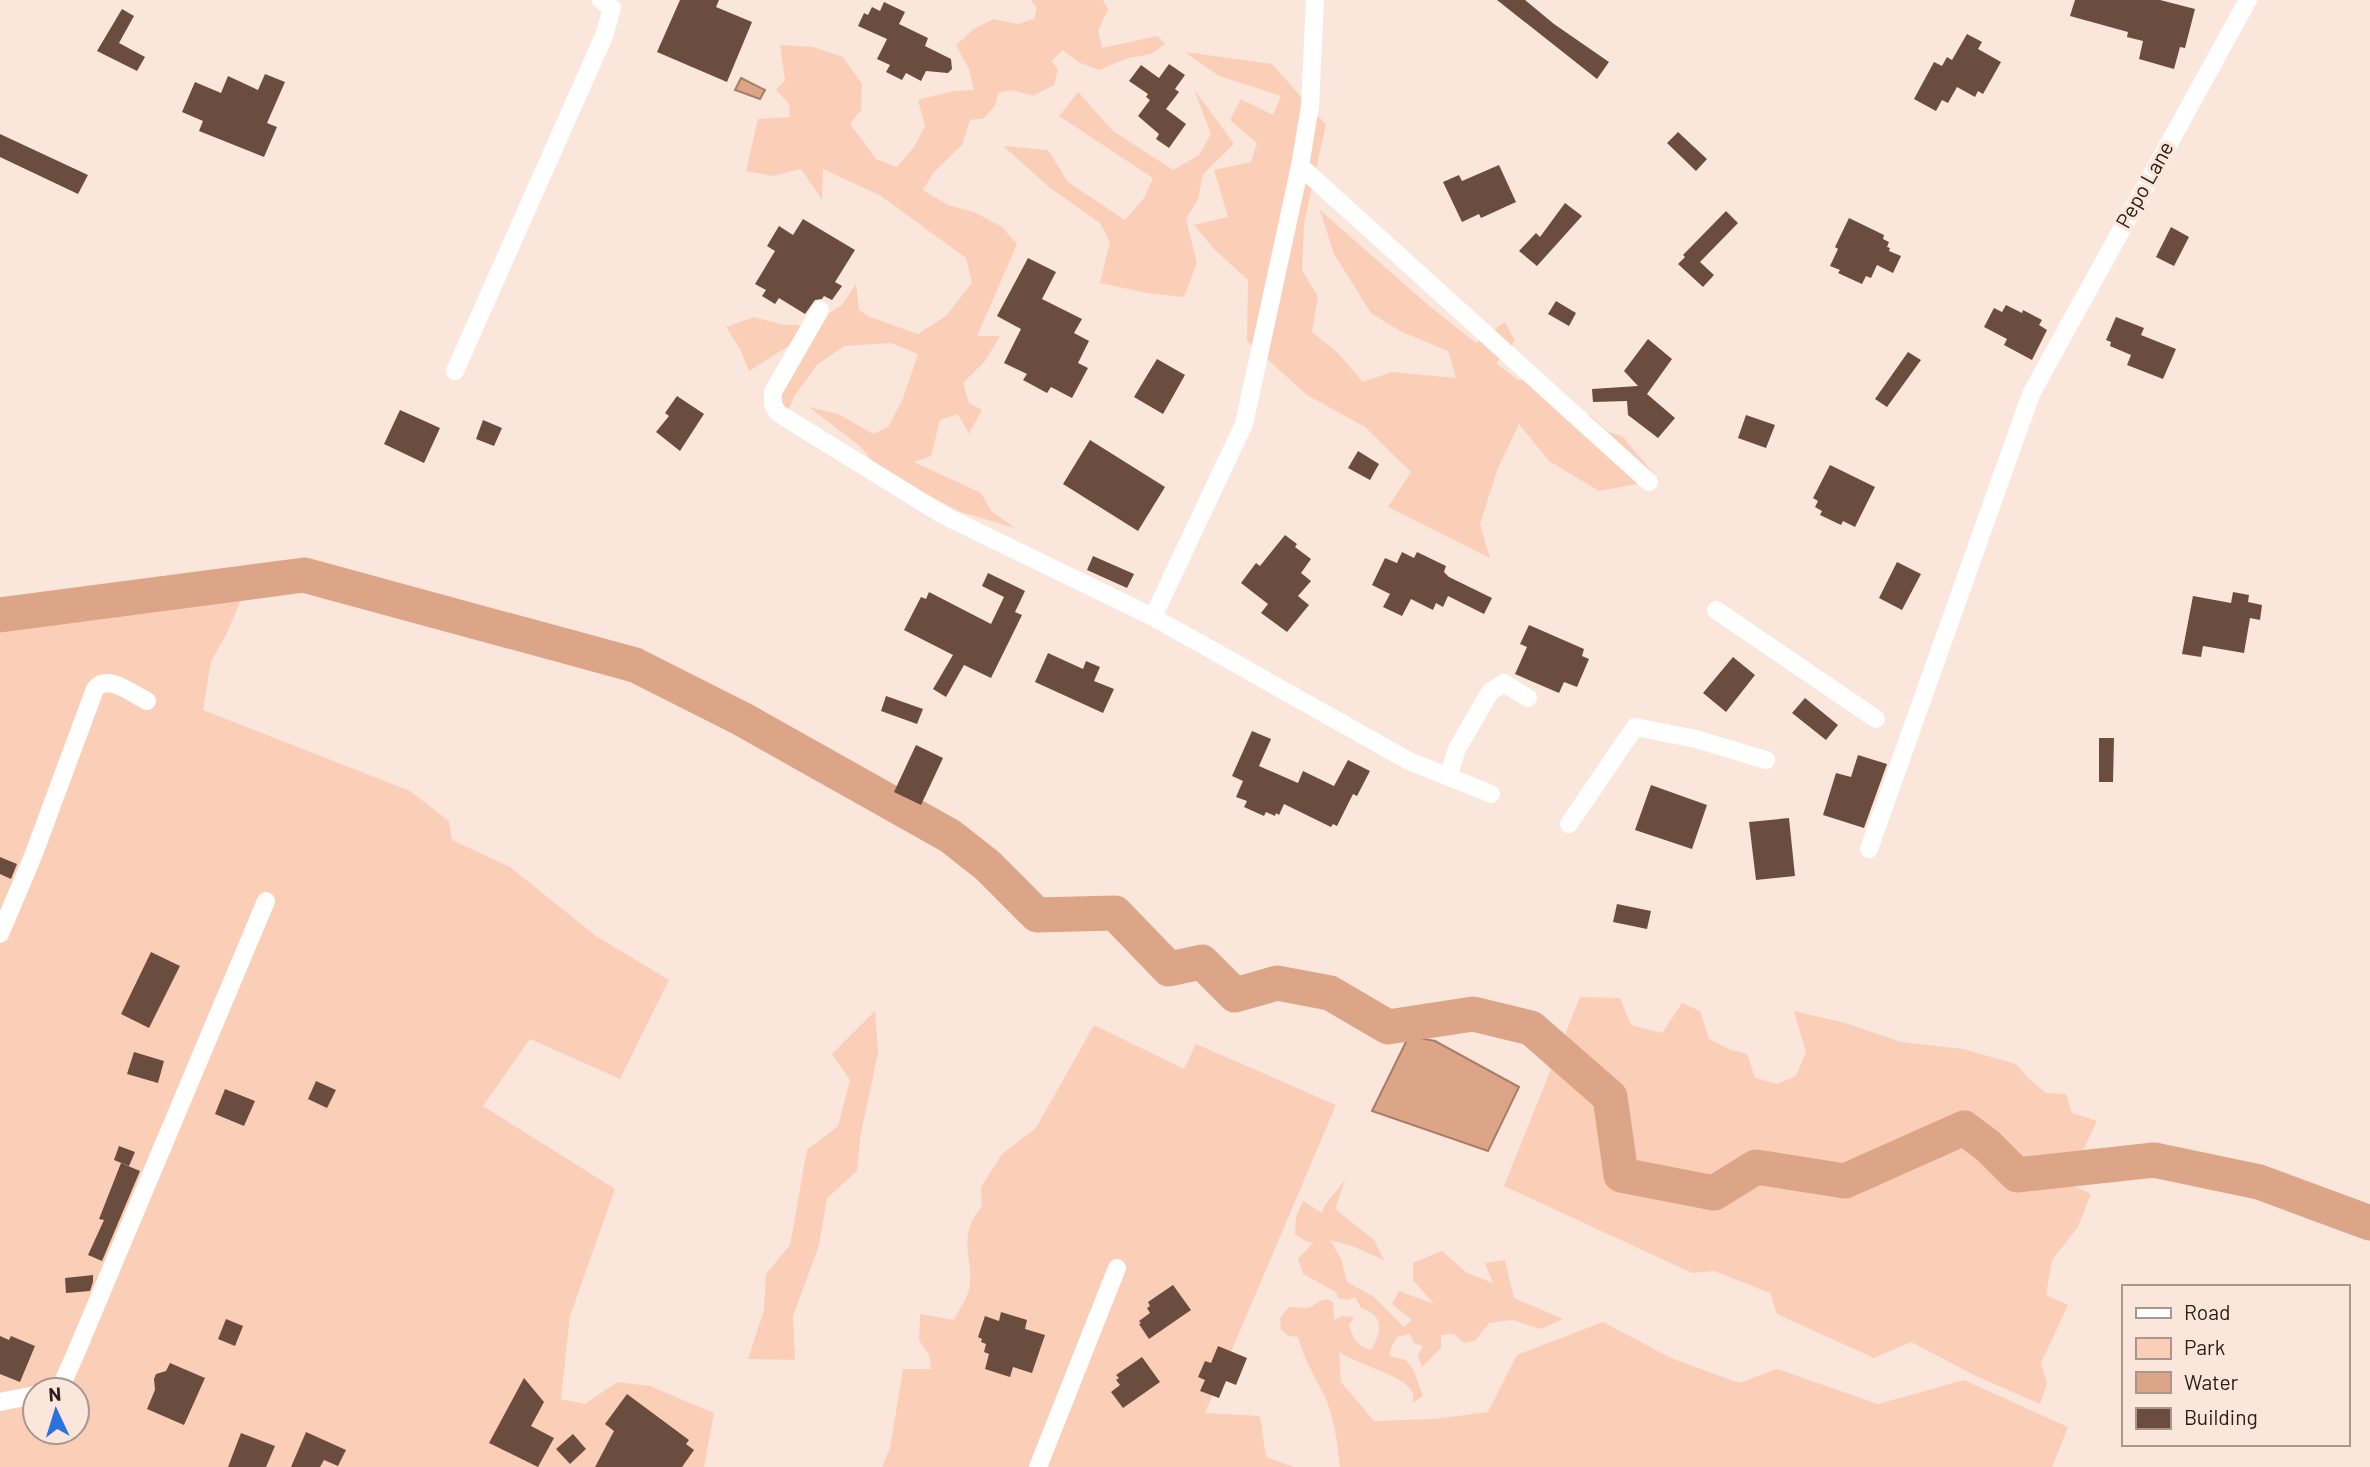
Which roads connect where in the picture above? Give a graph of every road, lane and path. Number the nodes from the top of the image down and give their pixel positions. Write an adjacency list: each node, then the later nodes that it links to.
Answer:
1 (601, 0): 6 (street)
2 (1315, 0): 4 (street)
3 (2248, 0): 17 (street, Pepo Lane)
4 (1300, 166): 7 (street); 9 (street)
5 (820, 310): 9 (street)
6 (455, 371)
7 (1649, 482)
8 (1716, 610): 12 (street)
9 (1153, 617): 14 (street)
10 (1528, 698): 14 (street)
11 (147, 701): 19 (street)
12 (1876, 719)
13 (1766, 760): 16 (street)
14 (1448, 777): 15 (street)
15 (1491, 794)
16 (1569, 824)
17 (1869, 849)
18 (266, 901): 21 (street)
19 (0, 934)
20 (1117, 1268): 24 (street)
21 (66, 1376)
22 (21, 1398): 23 (street)
23 (0, 1402)
24 (1038, 1467)

